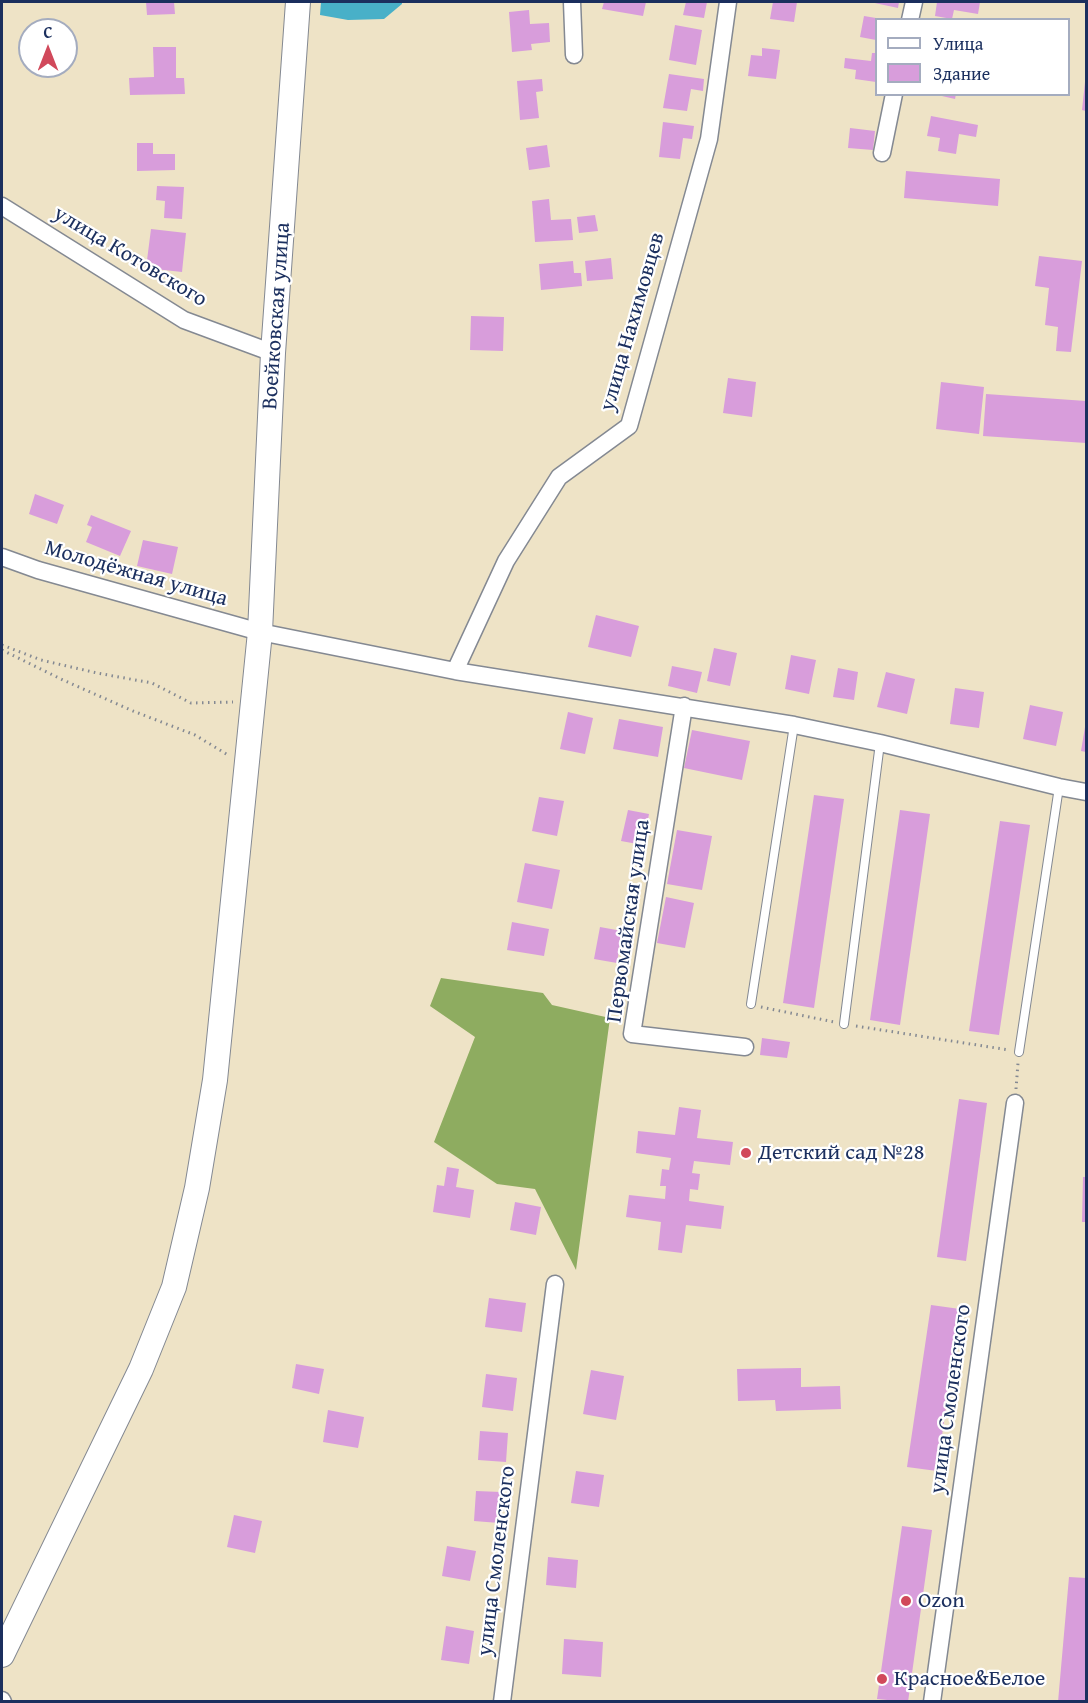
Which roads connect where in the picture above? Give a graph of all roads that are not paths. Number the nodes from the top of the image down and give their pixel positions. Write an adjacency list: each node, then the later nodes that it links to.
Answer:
1 (298, 2): 10 (main road, Воейковская улица)
2 (572, 2): 6 (street)
3 (728, 2): 13 (street, улица Нахимовцев)
4 (914, 2): 5 (street)
5 (910, 18)
6 (574, 55)
7 (894, 96): 8 (street)
8 (882, 153)
9 (2, 206): 10 (street, улица Котовского)
10 (273, 352): 12 (main road, Воейковская улица)
11 (2, 557): 12 (street, Молодёжная улица)
12 (260, 632): 13 (street); 25 (main road, Воейковская улица)
13 (455, 671): 14 (street)
14 (684, 706): 15 (street); 21 (street, Первомайская улица)
15 (794, 725): 16 (street); 19 (lane)
16 (880, 743): 17 (street); 20 (lane)
17 (1059, 787): 18 (street); 22 (lane)
18 (1086, 792)
19 (751, 1004)
20 (844, 1024)
21 (745, 1047)
22 (1019, 1052)
23 (1014, 1103): 28 (street, улица Смоленского)
24 (555, 1284): 27 (street, улица Смоленского)
25 (8, 1625): 26 (main road, Воейковская улица)
26 (2, 1655)
27 (502, 1701)
28 (932, 1701)

